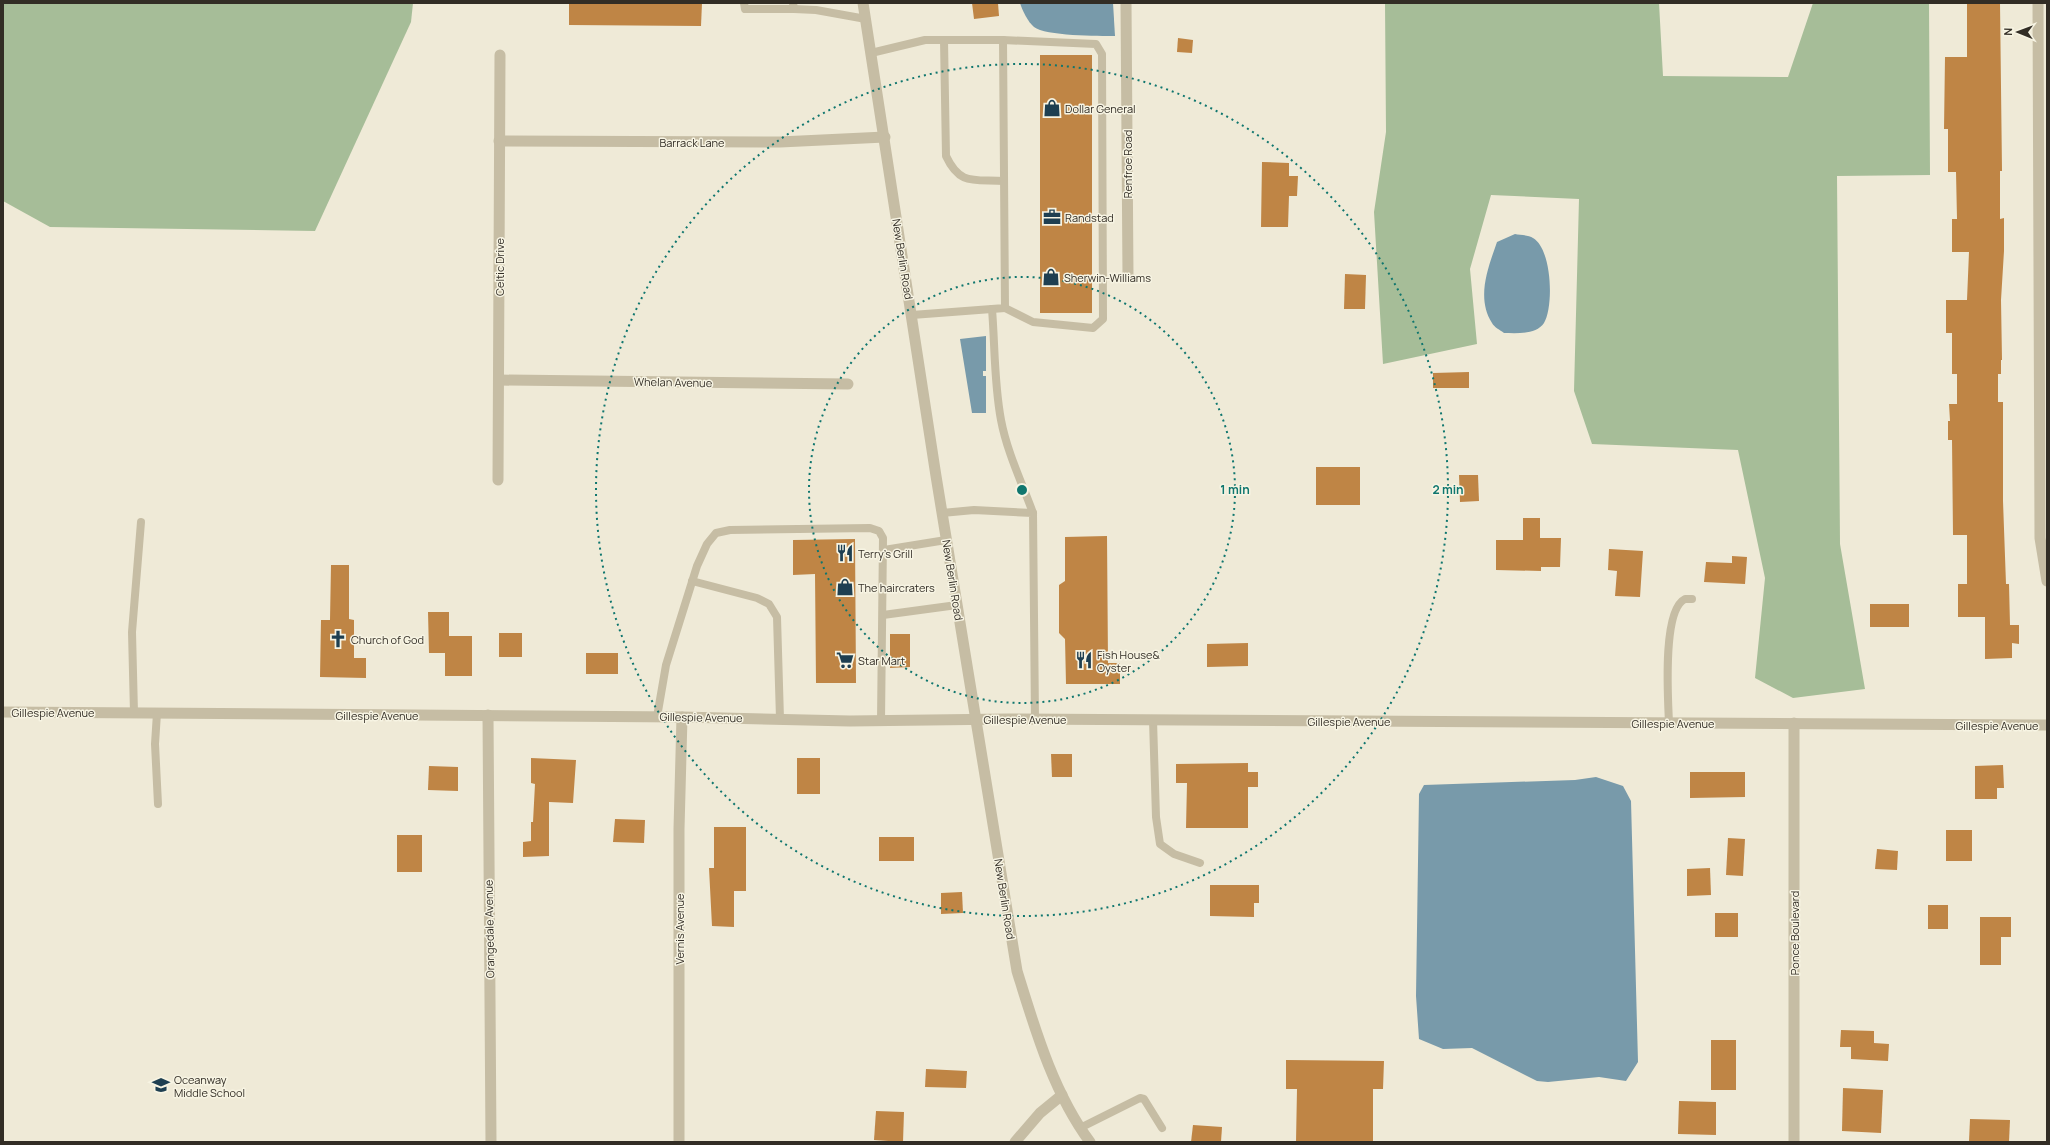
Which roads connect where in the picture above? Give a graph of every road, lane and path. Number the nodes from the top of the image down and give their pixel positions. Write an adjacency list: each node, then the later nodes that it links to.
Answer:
1 (744, 3): 5 (lane)
2 (863, 3): 6 (street, New Berlin Road)
3 (1126, 3): 14 (street, Renfroe Road)
4 (2038, 3): 27 (street)
5 (793, 6): 6 (lane)
6 (866, 19): 9 (street, New Berlin Road)
7 (944, 40): 8 (lane); 9 (lane); 13 (lane)
8 (1003, 40): 13 (lane); 15 (lane)
9 (872, 53): 11 (street, New Berlin Road)
10 (500, 55): 12 (street, Celtic Drive)
11 (885, 137): 12 (street, Barrack Lane); 17 (street, New Berlin Road)
12 (499, 141): 18 (street, Celtic Drive)
13 (1004, 181): 15 (lane)
14 (1128, 276)
15 (1005, 308): 16 (lane)
16 (992, 309): 17 (lane); 22 (lane)
17 (912, 315): 21 (street, New Berlin Road)
18 (499, 380): 19 (street, Whelan Avenue); 20 (street, Celtic Drive)
19 (848, 384)
20 (498, 480)
21 (942, 513): 22 (lane); 24 (street, New Berlin Road)
22 (1033, 513): 39 (lane)
23 (141, 522): 32 (lane)
24 (946, 540): 25 (lane); 29 (street, New Berlin Road)
25 (884, 550): 26 (lane); 30 (lane)
26 (692, 581): 35 (lane); 37 (lane)
27 (2047, 581)
28 (1692, 599): 42 (lane)
29 (957, 604): 30 (lane); 38 (street, New Berlin Road)
30 (883, 615): 41 (lane)
31 (3, 712): 32 (street, Gillespie Avenue)
32 (134, 713): 33 (street, Gillespie Avenue)
33 (157, 713): 34 (street, Gillespie Avenue); 45 (lane)
34 (488, 715): 35 (street, Gillespie Avenue); 50 (street, Orangedale Avenue)
35 (657, 717): 36 (street, Gillespie Avenue)
36 (682, 717): 37 (street, Gillespie Avenue); 51 (street, Vernis Avenue)
37 (780, 719): 41 (street, Gillespie Avenue)
38 (975, 719): 39 (street, Gillespie Avenue); 41 (street, Gillespie Avenue); 47 (street, New Berlin Road)
39 (1034, 719): 40 (street, Gillespie Avenue)
40 (1153, 720): 42 (street, Gillespie Avenue); 46 (lane)
41 (881, 721)
42 (1669, 722): 43 (street, Gillespie Avenue)
43 (1794, 723): 44 (street, Gillespie Avenue); 54 (street, Ponce Boulevard)
44 (2047, 725)
45 (158, 804)
46 (1200, 863)
47 (1062, 1095): 48 (street, New Berlin Road); 52 (street)
48 (1080, 1128): 49 (lane); 53 (street, New Berlin Road)
49 (1162, 1128)
50 (491, 1142)
51 (679, 1142)
52 (1014, 1142)
53 (1090, 1142)
54 (1794, 1142)

